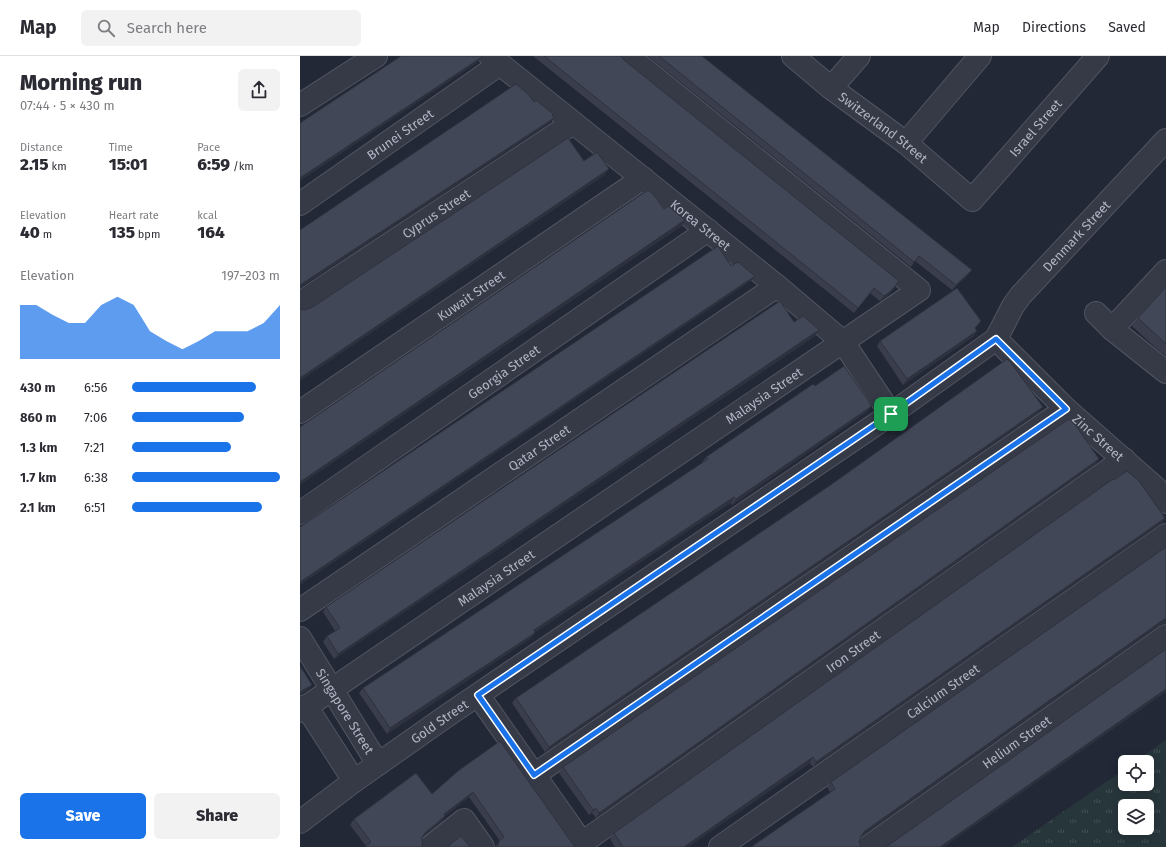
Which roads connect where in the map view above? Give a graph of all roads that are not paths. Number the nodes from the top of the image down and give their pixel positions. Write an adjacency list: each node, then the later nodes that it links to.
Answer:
1 (376, 56): 9 (street)
2 (628, 56): 23 (street, Malaysia Street)
3 (793, 56): 8 (street, Switzerland Street)
4 (859, 56): 8 (street)
5 (980, 56): 12 (street)
6 (1098, 56): 14 (street, Israel Street)
7 (495, 60): 10 (street, Korea Street); 15 (street, Brunei Street)
8 (831, 88): 12 (street, Switzerland Street)
9 (300, 105)
10 (573, 123): 13 (street, Korea Street); 19 (street, Cyprus Street)
11 (1166, 140): 22 (street, Denmark Street)
12 (906, 143): 14 (street, Switzerland Street)
13 (642, 178): 16 (street, Korea Street); 26 (street, Kuwait Street)
14 (972, 200)
15 (300, 204)
16 (708, 230): 18 (street, Korea Street); 30 (street, Georgia Street)
17 (1166, 271): 21 (street)
18 (777, 286): 23 (street, Korea Street); 32 (street, Qatar Street)
19 (300, 304)
20 (1096, 313): 21 (street)
21 (1112, 329): 24 (street)
22 (996, 339): 25 (street, Zinc Street); 27 (street, Gold Street)
23 (842, 342): 27 (street, Korea Street); 35 (street, Malaysia Street)
24 (1166, 372)
25 (1066, 409): 28 (street, Zinc Street); 39 (street)
26 (300, 412)
27 (891, 414): 36 (street, Gold Street)
28 (1124, 459): 29 (street, Zinc Street); 42 (street, Iron Street)
29 (1166, 502)
30 (300, 513)
31 (1166, 535): 45 (street, Calcium Street)
32 (300, 610)
33 (1166, 636): 46 (street, Helium Street)
34 (300, 638): 35 (street, Singapore Street)
35 (331, 689): 37 (street, Malaysia Street); 38 (street, Singapore Street)
36 (478, 695): 38 (street, Gold Street); 39 (street)
37 (303, 709): 40 (street)
38 (378, 764): 40 (street, Gold Street)
39 (534, 775): 42 (street)
40 (354, 781): 41 (street, Gold Street)
41 (300, 822)
42 (583, 845)
43 (430, 847): 44 (street)
44 (483, 847)
45 (720, 847)
46 (868, 847)

